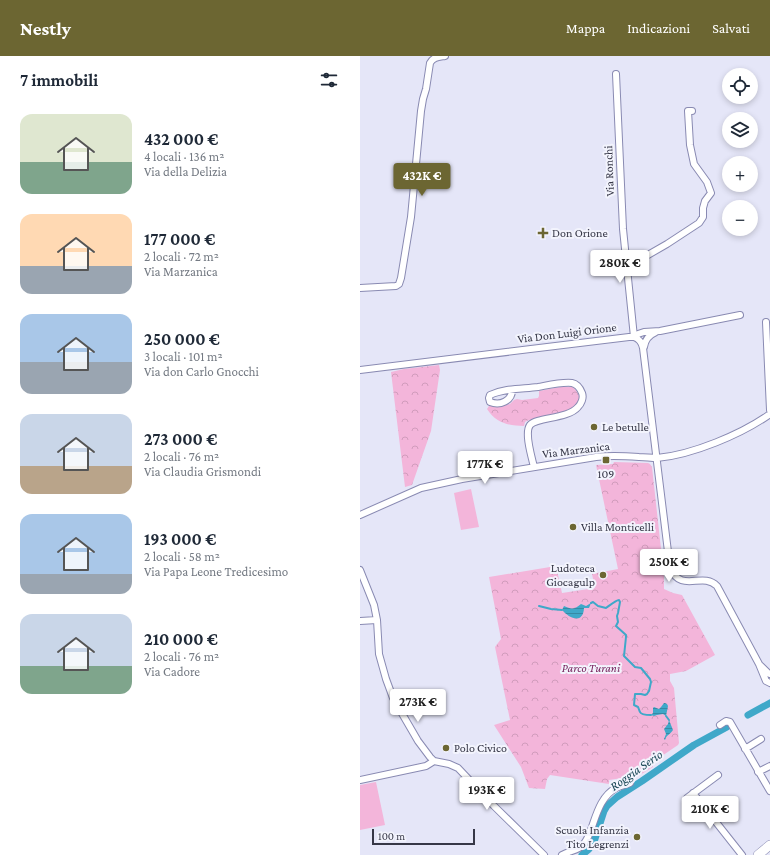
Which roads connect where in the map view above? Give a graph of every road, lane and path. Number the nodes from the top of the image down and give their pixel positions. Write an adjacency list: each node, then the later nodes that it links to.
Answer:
1 (445, 56): 5 (street)
2 (616, 74): 4 (street, Via Ronchi)
3 (692, 111): 4 (street)
4 (627, 267): 9 (street, Via Ronchi)
5 (360, 288)
6 (740, 315): 8 (street, Via Don Luigi Orione)
7 (766, 322): 13 (street)
8 (660, 331): 9 (street, Via Don Luigi Orione); 10 (street)
9 (634, 337): 10 (street); 11 (street, Via Don Luigi Orione)
10 (643, 348): 15 (street)
11 (360, 370)
12 (512, 390): 16 (street)
13 (770, 410)
14 (770, 414): 15 (street, Via Marzanica)
15 (656, 458): 16 (street, Via Marzanica); 21 (street)
16 (534, 467): 17 (street, Via Marzanica)
17 (360, 515)
18 (360, 570): 19 (street)
19 (377, 620): 20 (street); 27 (street)
20 (360, 621)
21 (759, 664): 22 (street); 23 (street)
22 (770, 674)
23 (770, 683)
24 (720, 725): 26 (street)
25 (761, 739): 26 (street)
26 (745, 749): 29 (street)
27 (434, 761): 31 (street); 37 (street)
28 (770, 766): 29 (street)
29 (758, 772): 33 (street)
30 (718, 775): 34 (street)
31 (360, 780)
32 (630, 783): 38 (street)
33 (770, 791)
34 (693, 793): 35 (street); 39 (street)
35 (687, 798)
36 (770, 846): 40 (street)
37 (544, 855)
38 (562, 855)
39 (742, 855)
40 (758, 855)

